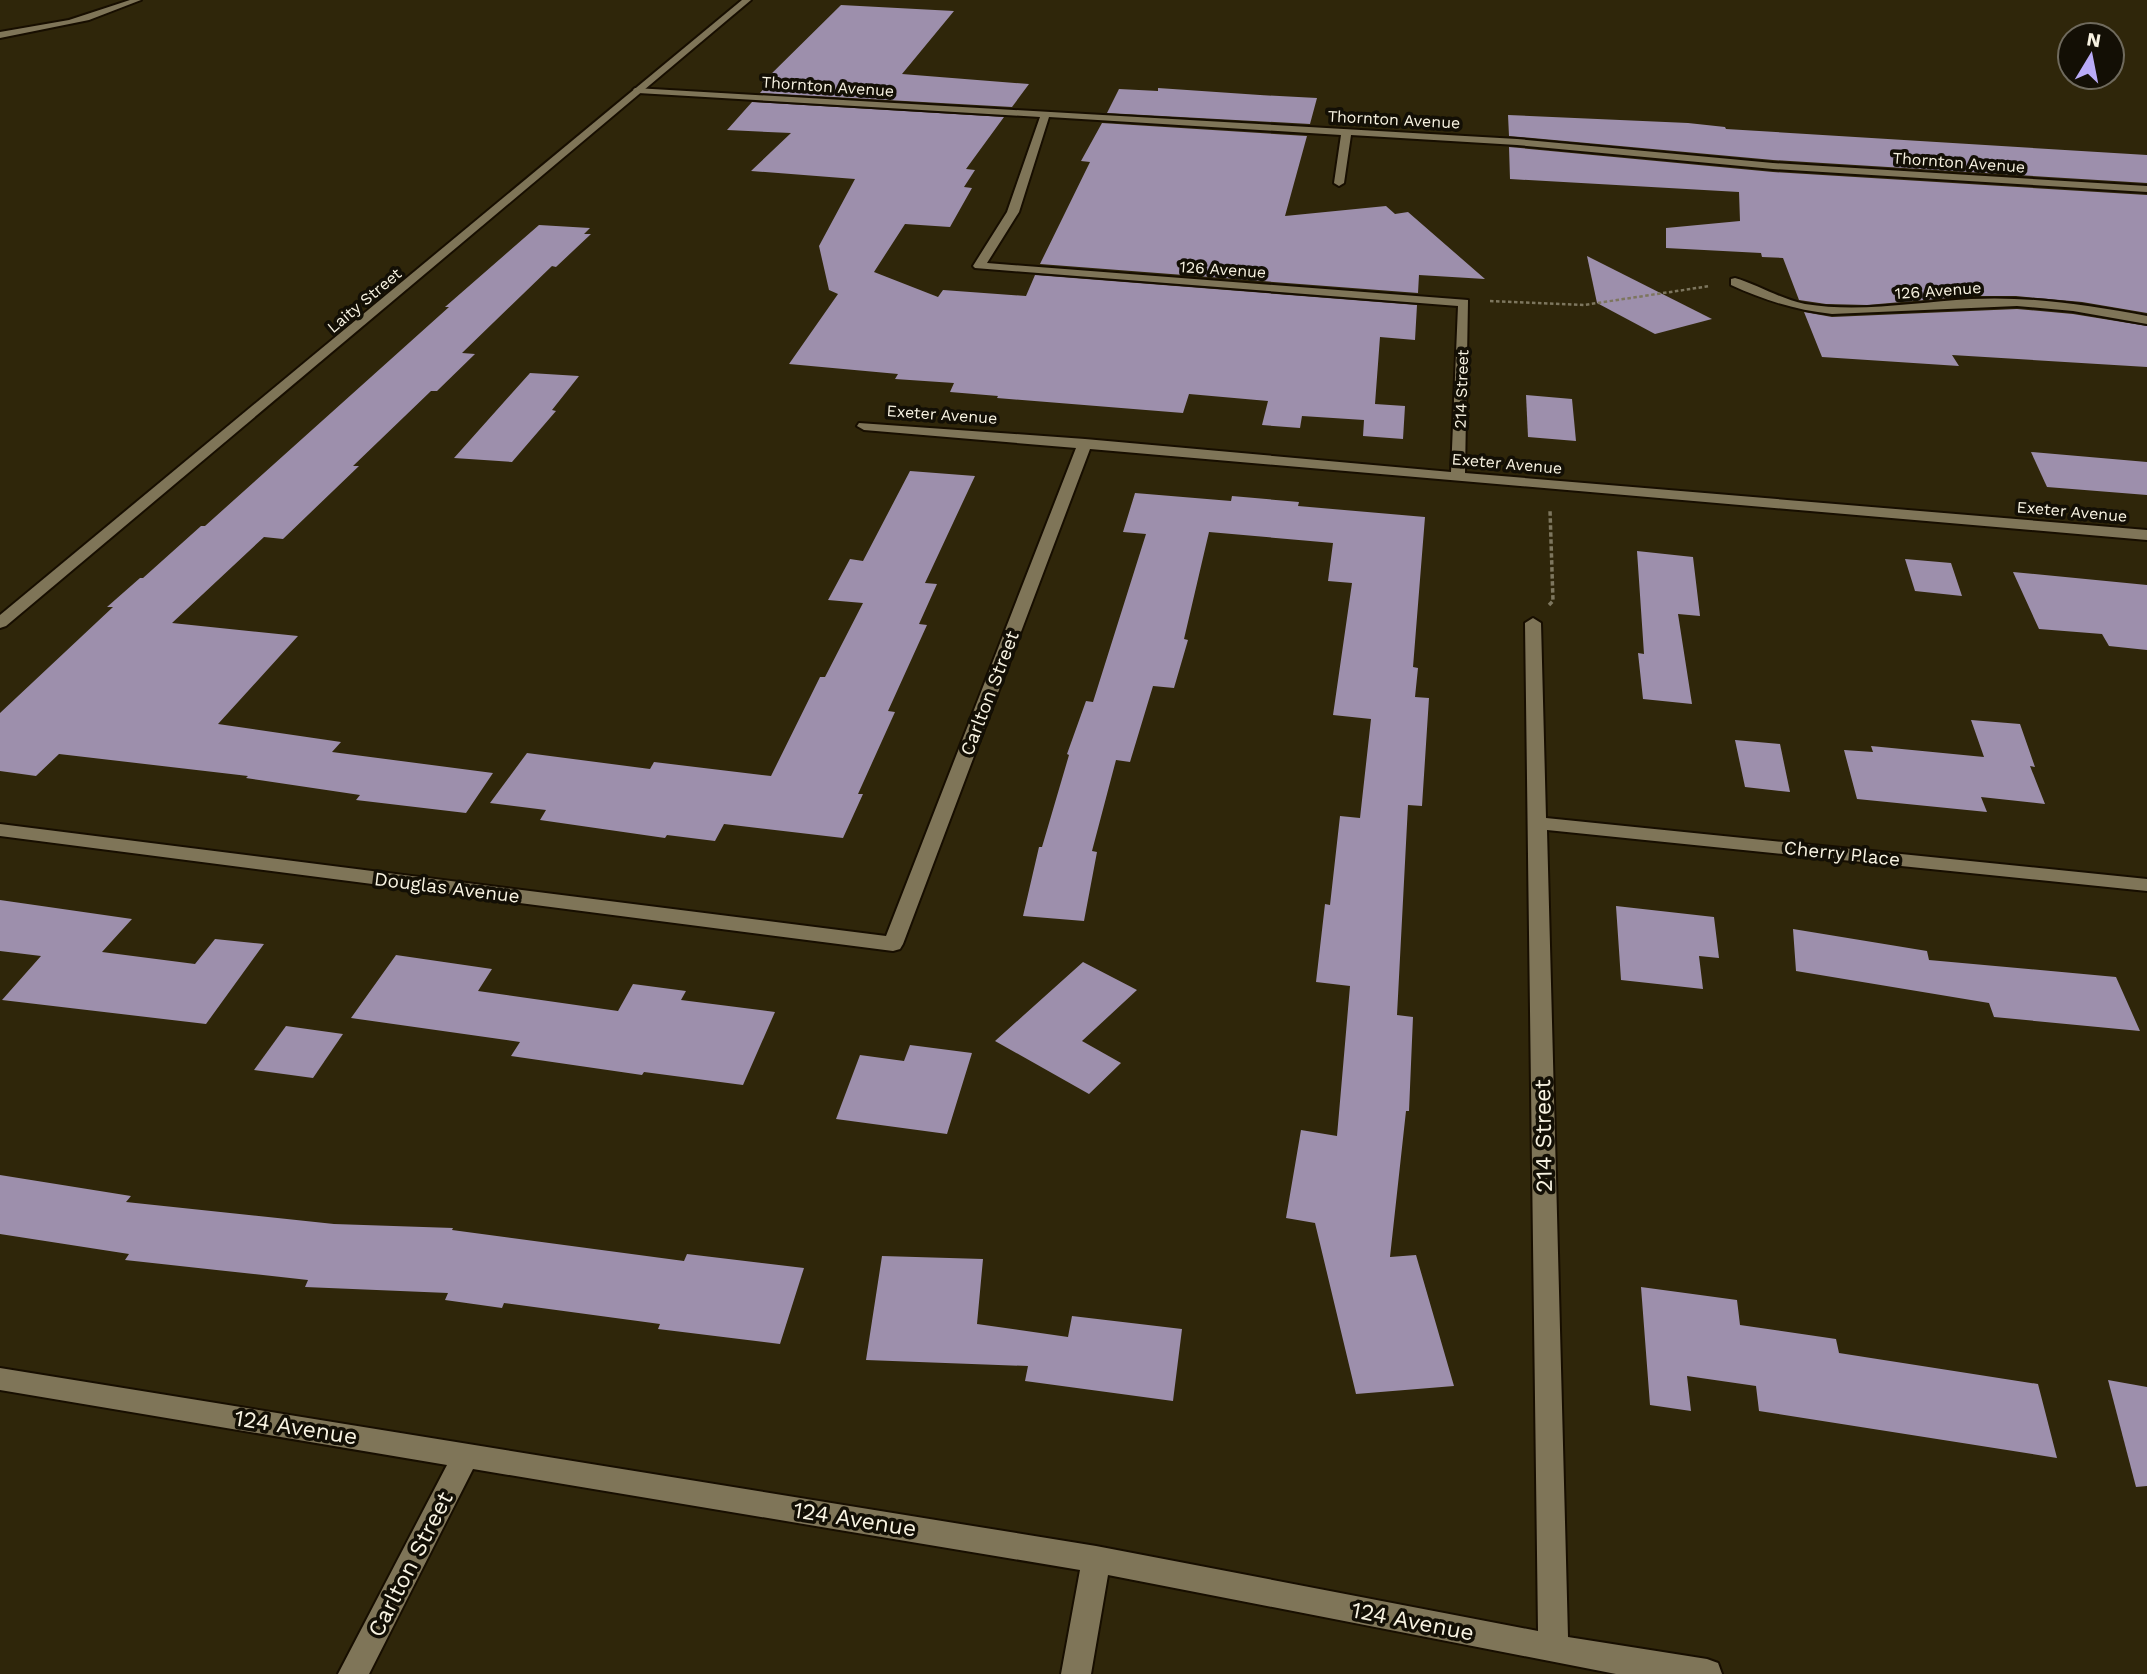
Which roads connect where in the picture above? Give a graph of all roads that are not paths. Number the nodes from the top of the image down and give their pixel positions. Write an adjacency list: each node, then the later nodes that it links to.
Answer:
1 (137, 0): 3 (street)
2 (747, 0): 4 (street, Laity Street)
3 (0, 35)
4 (638, 90): 5 (street, Thornton Avenue); 16 (street, Laity Street)
5 (1045, 115): 6 (street, Thornton Avenue); 10 (street, 126 Avenue)
6 (1346, 132): 7 (street); 8 (street, Thornton Avenue)
7 (1339, 183)
8 (2147, 189)
9 (1735, 282): 11 (street, 126 Avenue)
10 (1464, 303): 14 (street, 214 Street)
11 (2147, 320)
12 (864, 426): 13 (street, Exeter Avenue)
13 (1085, 443): 14 (street, Exeter Avenue); 21 (street, Carlton Street)
14 (1458, 476): 15 (street, Exeter Avenue)
15 (2147, 535)
16 (0, 623)
17 (1533, 623): 18 (street, 214 Street)
18 (1538, 823): 20 (street, Cherry Place); 25 (street, 214 Street)
19 (0, 831): 21 (street, Douglas Avenue)
20 (2147, 885)
21 (894, 944)
22 (0, 1378): 23 (street, 124 Avenue)
23 (466, 1455): 24 (street, 124 Avenue); 26 (street, Carlton Street)
24 (1096, 1559): 25 (street, 124 Avenue); 27 (street)
25 (1553, 1649): 28 (street, 124 Avenue)
26 (353, 1674)
27 (1076, 1674)
28 (1707, 1674)

